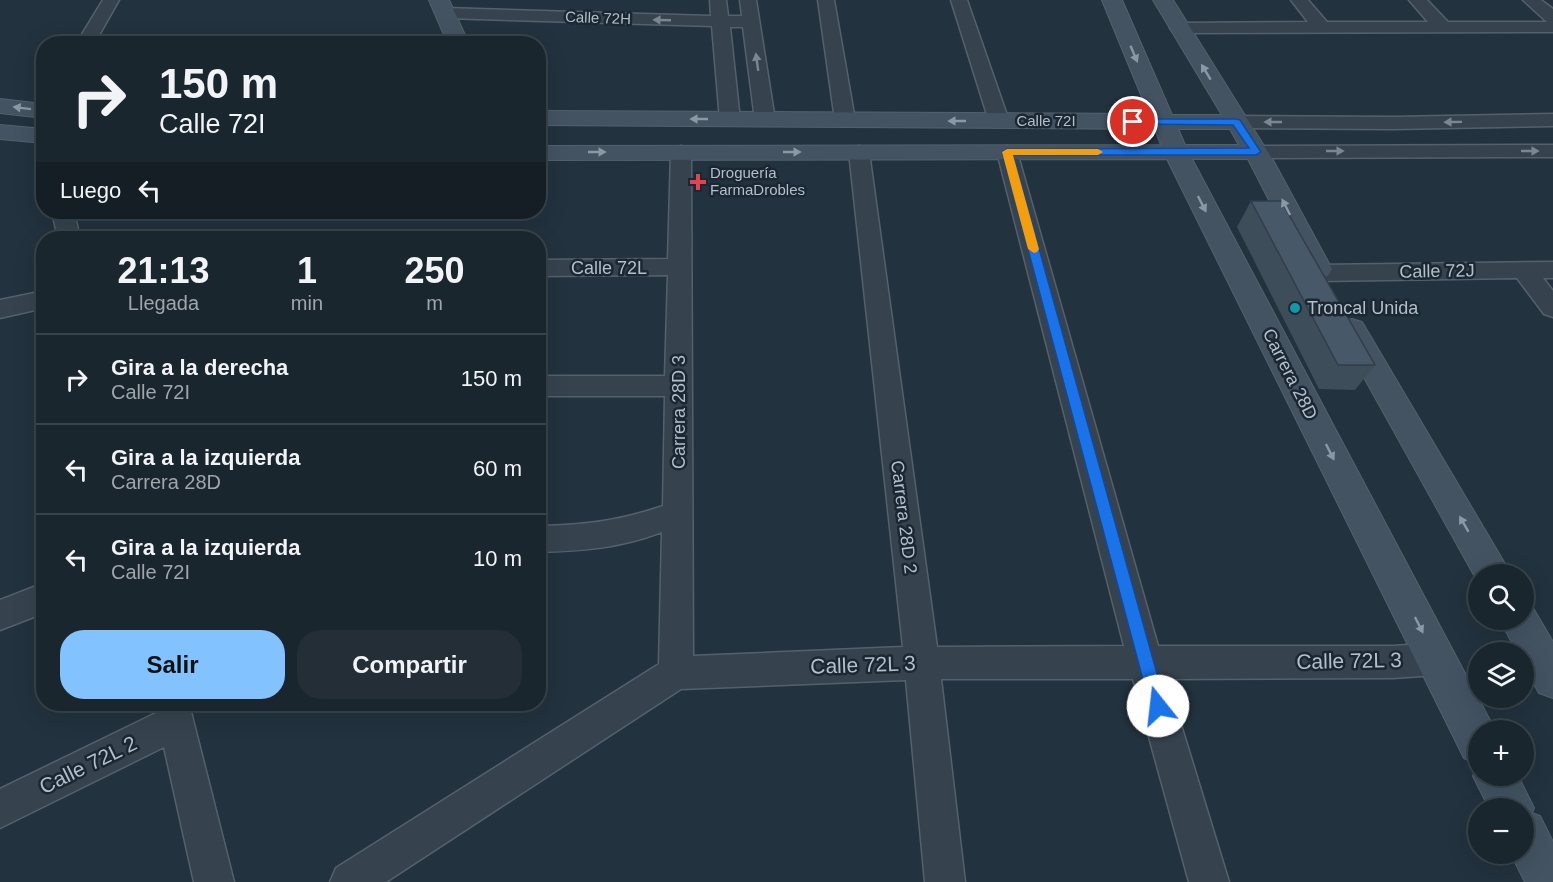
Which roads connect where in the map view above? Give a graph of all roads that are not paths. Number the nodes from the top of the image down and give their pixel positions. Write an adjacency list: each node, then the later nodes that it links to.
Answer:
1 (111, 0): 19 (street)
2 (718, 0): 13 (street)
3 (748, 0): 14 (street)
4 (826, 0): 26 (street)
5 (959, 0): 28 (street)
6 (1112, 0): 29 (street, Carrera 28D, one-way to 29)
7 (1163, 0): 17 (street)
8 (1299, 0): 18 (street)
9 (1417, 0): 15 (street)
10 (1531, 0): 12 (street)
11 (442, 7): 13 (street, Calle 72H, one-way to 11); 20 (street)
12 (1553, 18)
13 (720, 22): 14 (street, Calle 72H); 24 (street)
14 (751, 22): 25 (street, one-way to 14)
15 (1443, 27): 16 (street); 18 (street)
16 (1553, 27)
17 (1179, 28): 18 (street); 30 (street, one-way to 17)
18 (1322, 28)
19 (91, 36)
20 (455, 36)
21 (0, 106): 22 (street, one-way to 21)
22 (36, 110)
23 (546, 118): 24 (street, Calle 72I, one-way to 23)
24 (730, 120): 25 (street, Calle 72I)
25 (765, 120): 26 (street, Calle 72I)
26 (844, 120): 28 (street, Calle 72I, one-way to 26)
27 (1553, 120): 30 (street, Calle 72I, one-way to 30)
28 (999, 121): 29 (street, Calle 72I)
29 (1162, 122): 30 (street, Calle 72I); 37 (street, Carrera 28D)
30 (1236, 122): 38 (street)
31 (0, 132): 32 (street)
32 (36, 135)
33 (1553, 151): 38 (street, Calle 72I, one-way to 33)
34 (681, 152): 35 (street, Calle 72I, one-way to 35); 39 (street, Calle 72I, one-way to 34); 40 (street, Carrera 28D 3)
35 (858, 152): 36 (street, Calle 72I); 58 (street, Carrera 28D 2)
36 (1007, 152): 37 (street, Calle 72I); 57 (street)
37 (1177, 152): 38 (street, Calle 72I); 56 (street, Carrera 28D, one-way to 56)
38 (1256, 152): 44 (street, one-way to 38)
39 (546, 153)
40 (680, 267): 41 (street, Calle 72L); 49 (street, Carrera 28D 3)
41 (546, 268)
42 (1523, 270): 43 (street, Calle 72J); 44 (street, Calle 72J); 46 (street)
43 (1553, 270)
44 (1320, 273): 52 (street, one-way to 44)
45 (36, 301): 47 (street)
46 (1553, 308)
47 (0, 309)
48 (546, 386): 49 (street)
49 (679, 386): 50 (street, Carrera 28D 3)
50 (679, 513): 51 (street); 59 (street, Carrera 28D 3)
51 (546, 539)
52 (1487, 564)
53 (36, 601): 54 (street)
54 (0, 615)
55 (1525, 630): 60 (street)
56 (1437, 659): 57 (street, Calle 72L 3); 62 (street, Carrera 28D)
57 (1145, 662): 58 (street, Calle 72L 3); 68 (street)
58 (922, 663): 59 (street, Calle 72L 3); 67 (street, Carrera 28D 2)
59 (676, 673): 66 (street)
60 (1553, 679)
61 (174, 713): 63 (street, Calle 72L 2); 65 (street)
62 (1468, 721)
63 (0, 808)
64 (1534, 852): 69 (street)
65 (214, 882)
66 (350, 882)
67 (945, 882)
68 (1209, 882)
69 (1549, 882)

